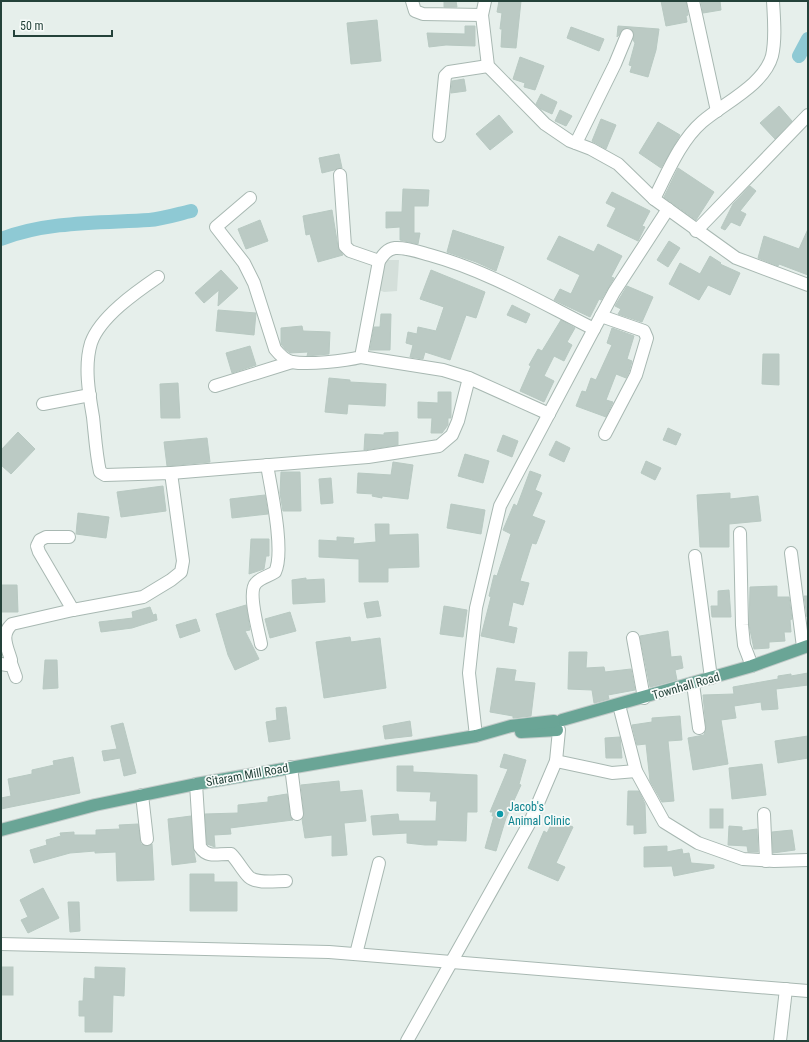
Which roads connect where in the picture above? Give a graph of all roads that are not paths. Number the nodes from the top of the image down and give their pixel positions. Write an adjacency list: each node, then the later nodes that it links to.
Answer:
1 (412, 1): 5 (street)
2 (485, 1): 5 (street)
3 (693, 1): 8 (street)
4 (774, 1): 8 (street)
5 (482, 15): 7 (street)
6 (627, 35): 11 (street)
7 (488, 66): 10 (street); 11 (street)
8 (717, 111): 14 (street)
9 (806, 120): 16 (street)
10 (439, 136)
11 (576, 143): 14 (street)
12 (340, 175): 17 (street)
13 (250, 198): 23 (street)
14 (654, 199): 15 (street)
15 (668, 209): 16 (street); 20 (street)
16 (696, 231): 19 (street)
17 (379, 261): 21 (street); 22 (street)
18 (158, 277): 26 (street)
19 (808, 285)
20 (601, 316): 21 (street); 29 (street)
21 (594, 329): 28 (street)
22 (361, 357): 23 (street); 24 (street)
23 (292, 362): 25 (street)
24 (469, 378): 28 (street); 30 (street)
25 (215, 386)
26 (90, 396): 27 (street); 31 (street)
27 (43, 404)
28 (549, 414): 50 (street)
29 (605, 434)
30 (267, 465): 31 (street); 38 (street)
31 (171, 474): 36 (street)
32 (740, 533): 41 (street)
33 (69, 537): 36 (street)
34 (791, 553): 39 (street)
35 (695, 556): 43 (street)
36 (73, 610): 40 (street)
37 (633, 638): 45 (street)
38 (261, 644)
39 (805, 646): 41 (main road, Townhall Road)
40 (6, 663): 42 (street)
41 (752, 666): 43 (main road, Townhall Road)
42 (16, 678)
43 (711, 678): 44 (main road, Townhall Road)
44 (693, 684): 45 (main road, Townhall Road); 48 (street)
45 (644, 698): 46 (main road, Townhall Road)
46 (619, 705): 47 (main road, Townhall Road); 53 (street)
47 (558, 726): 49 (main road, Townhall Road); 51 (street)
48 (699, 728)
49 (494, 731): 50 (main road, Sitaram Mill Road)
50 (476, 736): 52 (main road, Sitaram Mill Road)
51 (556, 761): 53 (street); 66 (street)
52 (291, 767): 54 (main road, Sitaram Mill Road); 56 (street)
53 (636, 771): 61 (street)
54 (196, 784): 55 (main road, Sitaram Mill Road); 63 (street)
55 (142, 795): 58 (main road, Sitaram Mill Road); 59 (street)
56 (297, 814)
57 (764, 814): 61 (street)
58 (1, 830)
59 (147, 839)
60 (808, 860): 61 (street)
61 (766, 861)
62 (379, 863): 65 (street)
63 (286, 881)
64 (1, 944): 65 (street)
65 (356, 954): 66 (street)
66 (451, 961): 67 (street); 69 (street)
67 (786, 989): 68 (street); 70 (street)
68 (808, 991)
69 (410, 1040)
70 (780, 1041)

